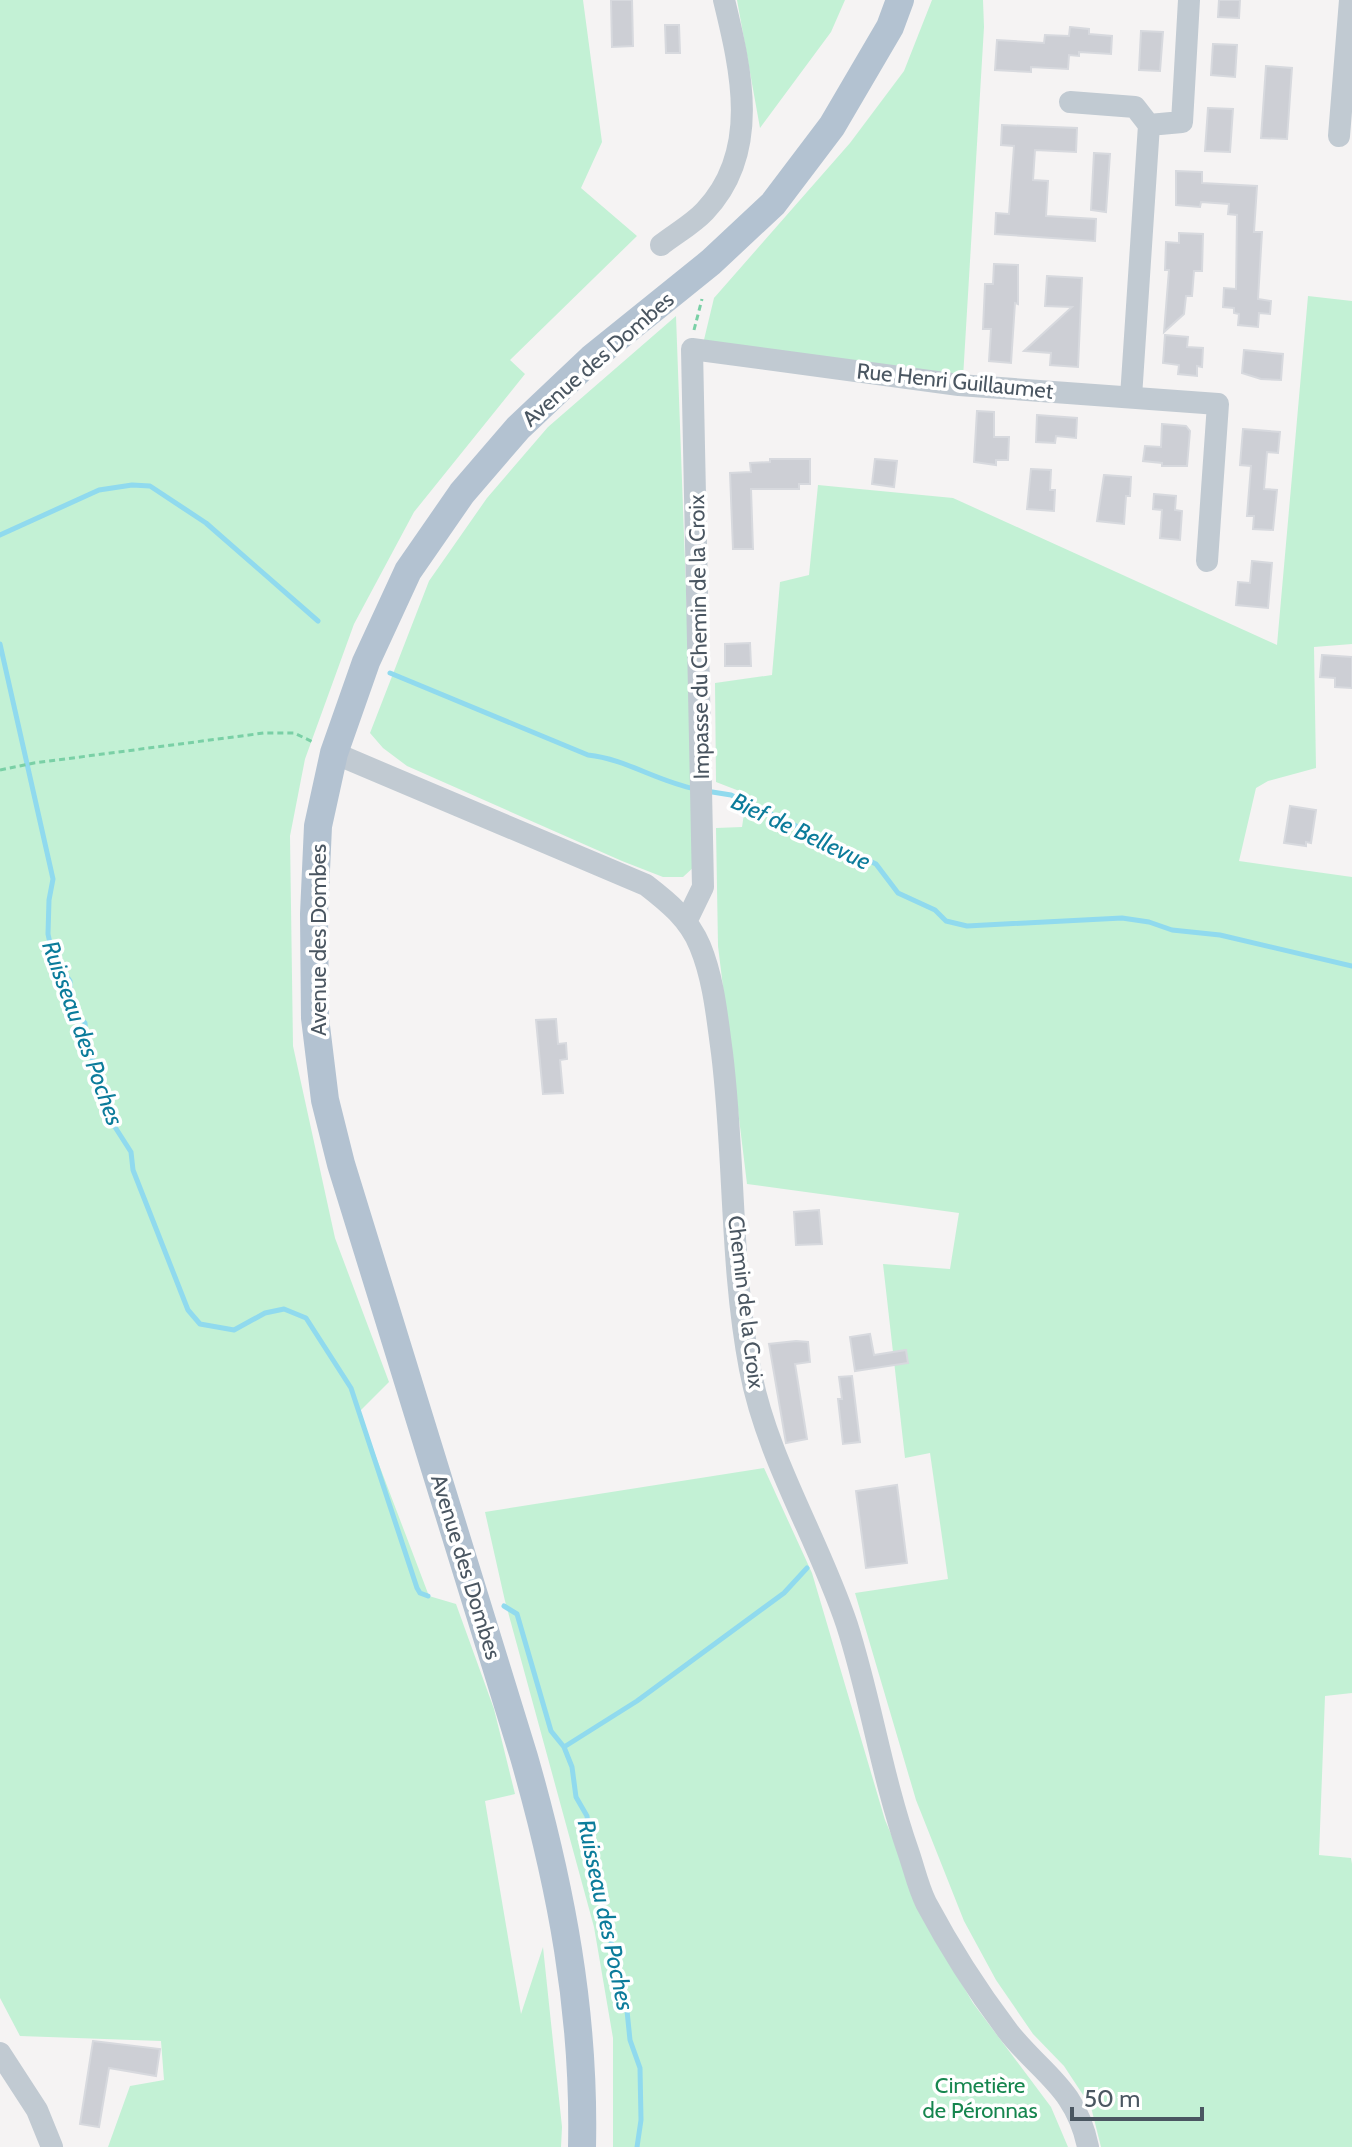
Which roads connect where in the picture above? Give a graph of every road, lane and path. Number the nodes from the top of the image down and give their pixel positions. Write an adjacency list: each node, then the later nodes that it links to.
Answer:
1 (724, 0): 8 (street)
2 (900, 0): 9 (main road, Avenue des Dombes)
3 (1189, 0): 6 (street)
4 (1350, 0): 7 (street)
5 (1070, 102): 6 (street)
6 (1149, 125): 11 (street)
7 (1339, 136)
8 (661, 245)
9 (711, 262): 10 (path); 13 (main road, Avenue des Dombes)
10 (692, 349): 11 (street, Rue Henri Guillaumet); 15 (street, Impasse du Chemin de la Croix)
11 (1131, 397): 12 (street, Rue Henri Guillaumet)
12 (1207, 561)
13 (334, 753): 14 (path); 15 (street, Chemin de la Croix); 18 (main road, Avenue des Dombes)
14 (0, 770)
15 (686, 922): 19 (street, Chemin de la Croix)
16 (0, 2053): 17 (street)
17 (52, 2147)
18 (582, 2147)
19 (1088, 2147)

